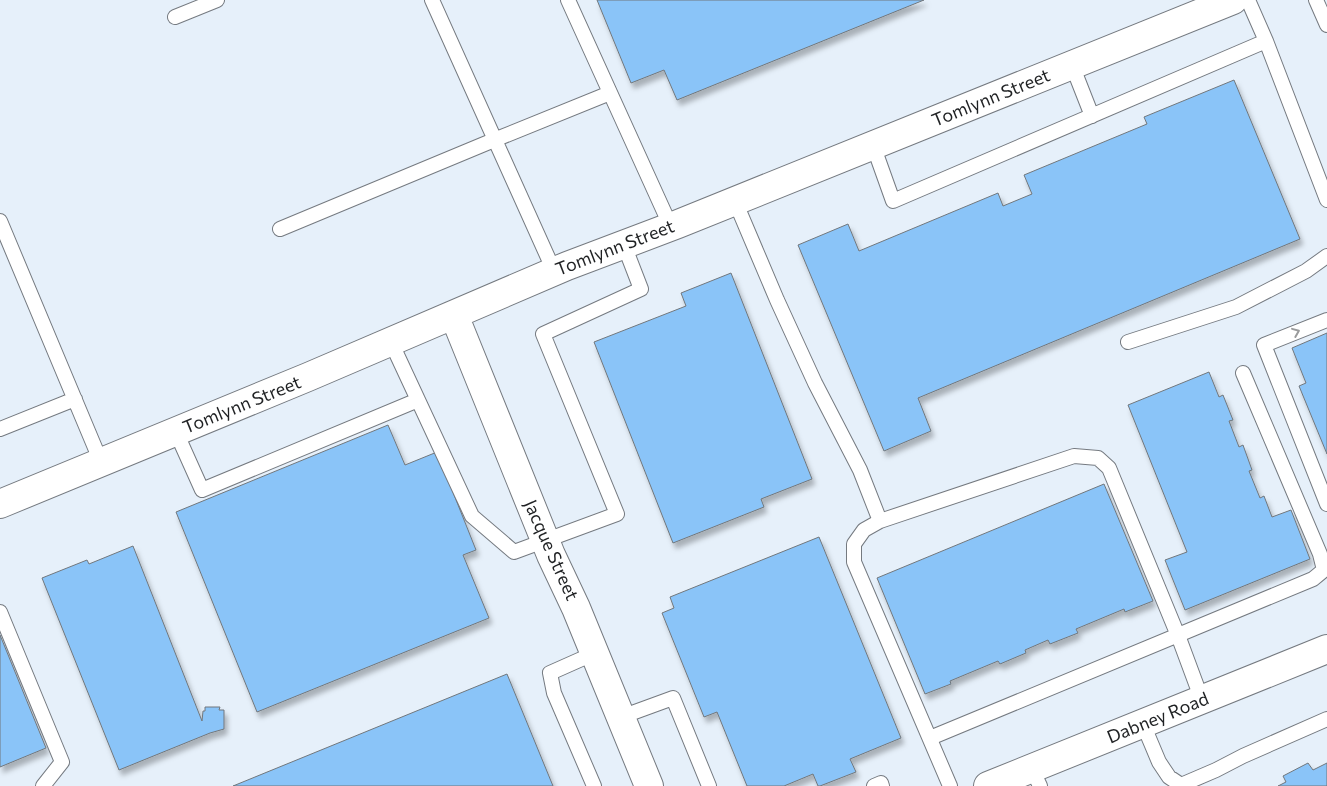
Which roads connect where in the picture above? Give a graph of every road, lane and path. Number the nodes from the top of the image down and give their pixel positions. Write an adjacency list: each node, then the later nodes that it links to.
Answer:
1 (217, 0): 7 (lane)
2 (432, 0): 13 (lane)
3 (568, 0): 11 (lane)
4 (1233, 0): 10 (street, Tomlynn Street)
5 (1248, 0): 9 (lane)
6 (1316, 0): 8 (lane)
7 (175, 17)
8 (1327, 25)
9 (1266, 41): 12 (lane); 15 (lane)
10 (1072, 65): 12 (lane); 14 (street, Tomlynn Street)
11 (610, 94): 13 (lane); 18 (lane)
12 (1092, 116): 14 (lane)
13 (494, 140): 19 (lane); 22 (lane)
14 (873, 145): 16 (street, Tomlynn Street)
15 (1327, 200)
16 (735, 201): 18 (street, Tomlynn Street); 35 (lane)
17 (0, 221): 28 (lane)
18 (670, 227): 20 (street, Tomlynn Street)
19 (280, 229)
20 (624, 245): 22 (street, Tomlynn Street); 36 (lane)
21 (1327, 256): 26 (lane)
22 (554, 272): 23 (street, Tomlynn Street)
23 (454, 315): 25 (street, Tomlynn Street); 36 (street, Jacque Street)
24 (1327, 320): 34 (lane, one-way to 24)
25 (391, 342): 29 (lane); 31 (street, Tomlynn Street)
26 (1128, 342)
27 (1243, 374): 38 (lane)
28 (75, 399): 30 (lane); 32 (lane)
29 (418, 400): 31 (lane); 36 (lane)
30 (0, 429)
31 (176, 432): 32 (street, Tomlynn Street)
32 (101, 462): 33 (street, Tomlynn Street)
33 (0, 504)
34 (1327, 504)
35 (880, 521): 38 (lane); 45 (lane)
36 (545, 540): 40 (street, Jacque Street)
37 (0, 612): 47 (lane)
38 (1178, 635): 41 (lane); 45 (lane)
39 (1327, 649): 41 (street, Dabney Road)
40 (595, 653): 42 (street, Jacque Street); 48 (lane)
41 (1202, 700): 44 (street, Dabney Road)
42 (621, 717): 49 (street, Jacque Street); 50 (lane)
43 (1327, 719): 44 (lane)
44 (1143, 724): 46 (street, Dabney Road)
45 (930, 738): 53 (lane)
46 (1036, 777): 54 (street, Dabney Road)
47 (43, 786)
48 (594, 786)
49 (649, 786)
50 (709, 786)
51 (874, 786): 52 (lane)
52 (882, 786)
53 (950, 786)
54 (988, 786)

